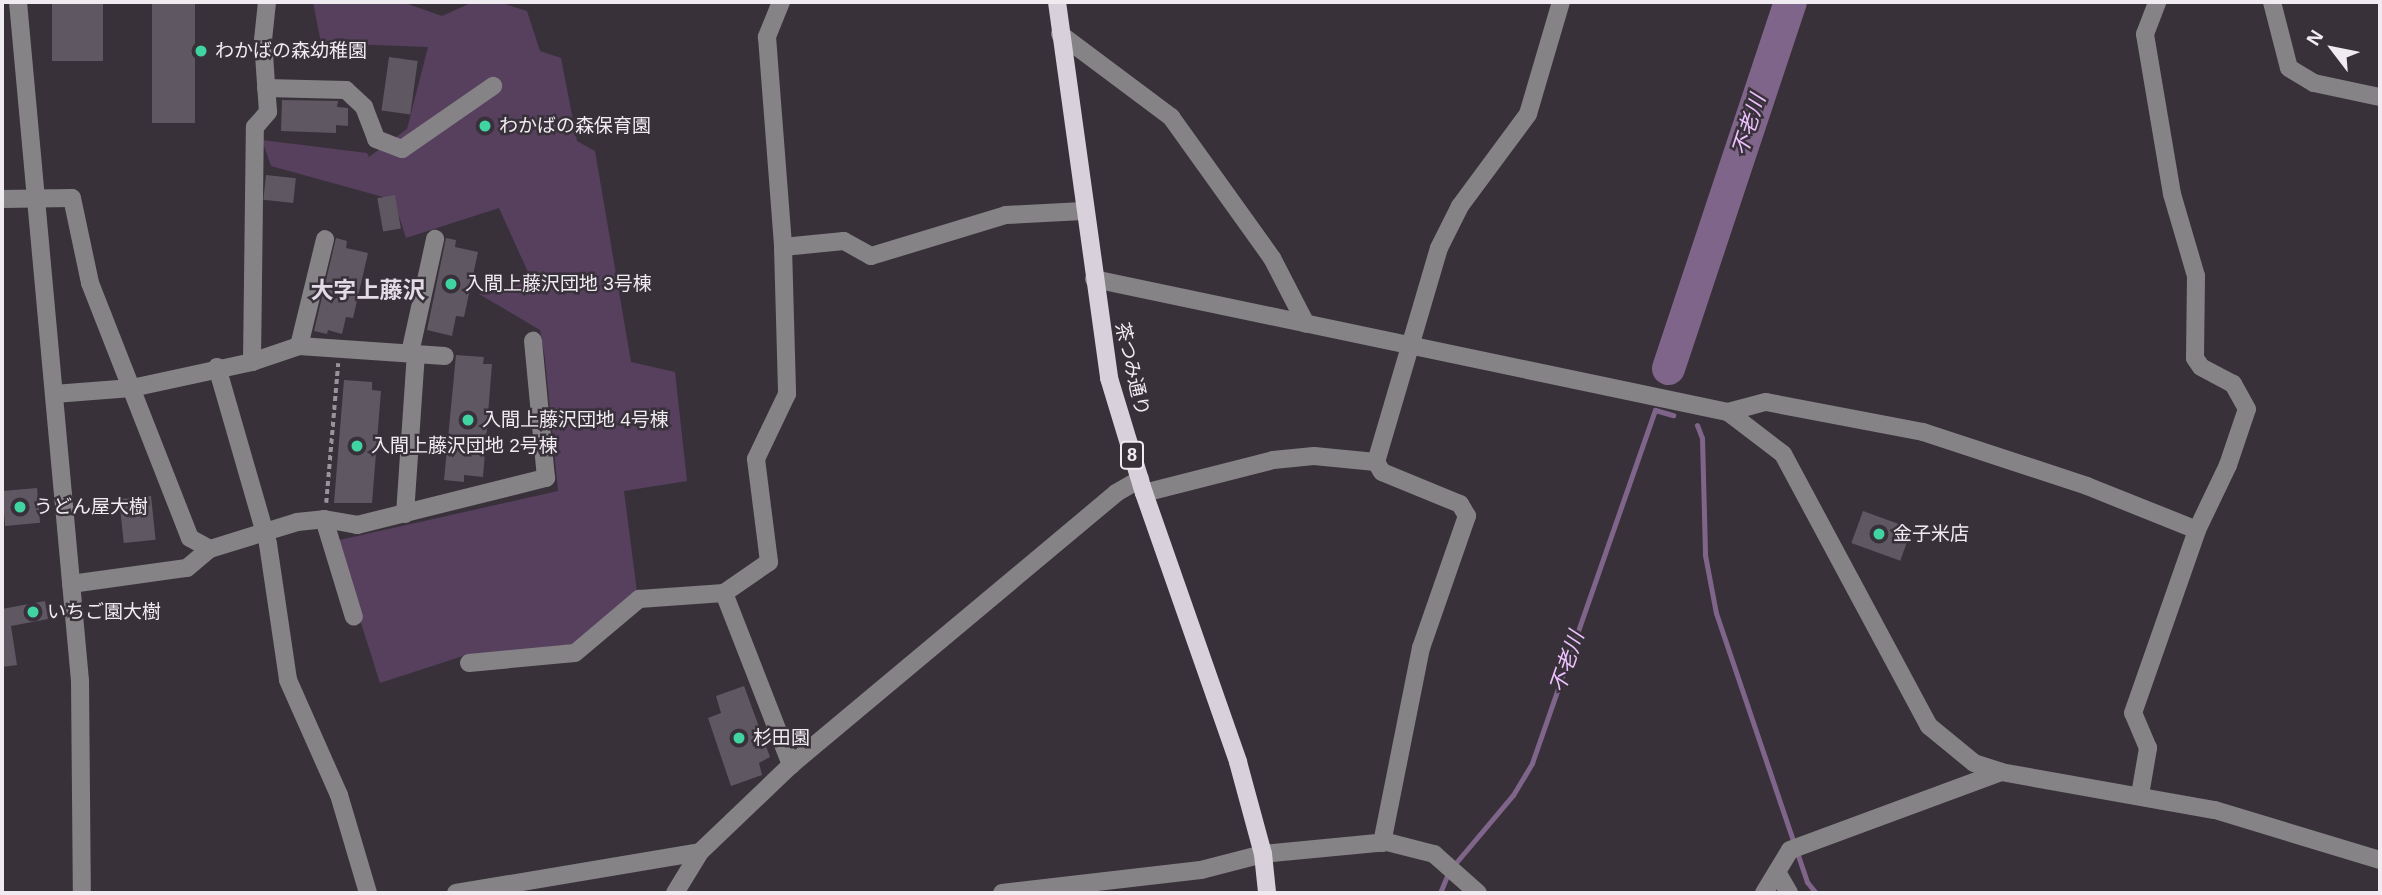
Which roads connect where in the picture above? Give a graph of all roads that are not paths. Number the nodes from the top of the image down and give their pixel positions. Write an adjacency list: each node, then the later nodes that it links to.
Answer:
1 (18, 2): 12 (street)
2 (267, 2): 10 (street)
3 (781, 2): 17 (street)
4 (1057, 2): 8 (main road, 茶つみ通り / 8)
5 (1561, 2): 21 (street)
6 (2157, 2): 34 (street)
7 (2272, 2): 11 (street)
8 (1060, 34): 14 (main road, 茶つみ通り / 8); 19 (street)
9 (493, 86): 10 (street)
10 (266, 88): 25 (street)
11 (2380, 97)
12 (36, 198): 13 (street); 27 (street); 28 (street)
13 (2, 199)
14 (1083, 211): 17 (street); 18 (main road, 茶つみ通り / 8)
15 (325, 239): 22 (street)
16 (435, 239): 23 (street)
17 (783, 247): 38 (street)
18 (1094, 279): 19 (street); 31 (main road, 茶つみ通り / 8)
19 (1306, 324): 21 (street)
20 (533, 341): 32 (street)
21 (1408, 344): 29 (street); 30 (street)
22 (299, 346): 23 (street); 25 (street)
23 (413, 353): 24 (street); 32 (street)
24 (445, 356)
25 (253, 362): 26 (street)
26 (216, 367): 27 (street); 35 (street)
27 (132, 388): 28 (street); 36 (street)
28 (54, 394): 37 (street)
29 (1727, 412): 34 (street); 42 (street)
30 (1376, 462): 31 (street); 44 (street)
31 (1142, 486): 41 (street); 46 (main road, 茶つみ通り / 8)
32 (405, 513): 33 (street)
33 (324, 519): 35 (street); 39 (street)
34 (2197, 530): 43 (street)
35 (266, 533): 36 (street); 50 (street)
36 (210, 549): 37 (street)
37 (71, 584): 49 (street)
38 (724, 593): 40 (street); 41 (street)
39 (354, 617)
40 (469, 663)
41 (791, 765): 45 (street)
42 (2001, 772): 43 (street); 48 (street)
43 (2140, 794): 47 (street)
44 (1382, 843): 46 (street); 55 (street)
45 (700, 852): 51 (street); 52 (street)
46 (1263, 854): 53 (street); 54 (main road, 茶つみ通り / 8)
47 (2380, 860)
48 (1777, 872): 56 (street); 57 (street)
49 (82, 893)
50 (368, 893)
51 (456, 893)
52 (675, 893)
53 (1002, 893)
54 (1267, 893)
55 (1478, 893)
56 (1764, 893)
57 (1789, 893)

